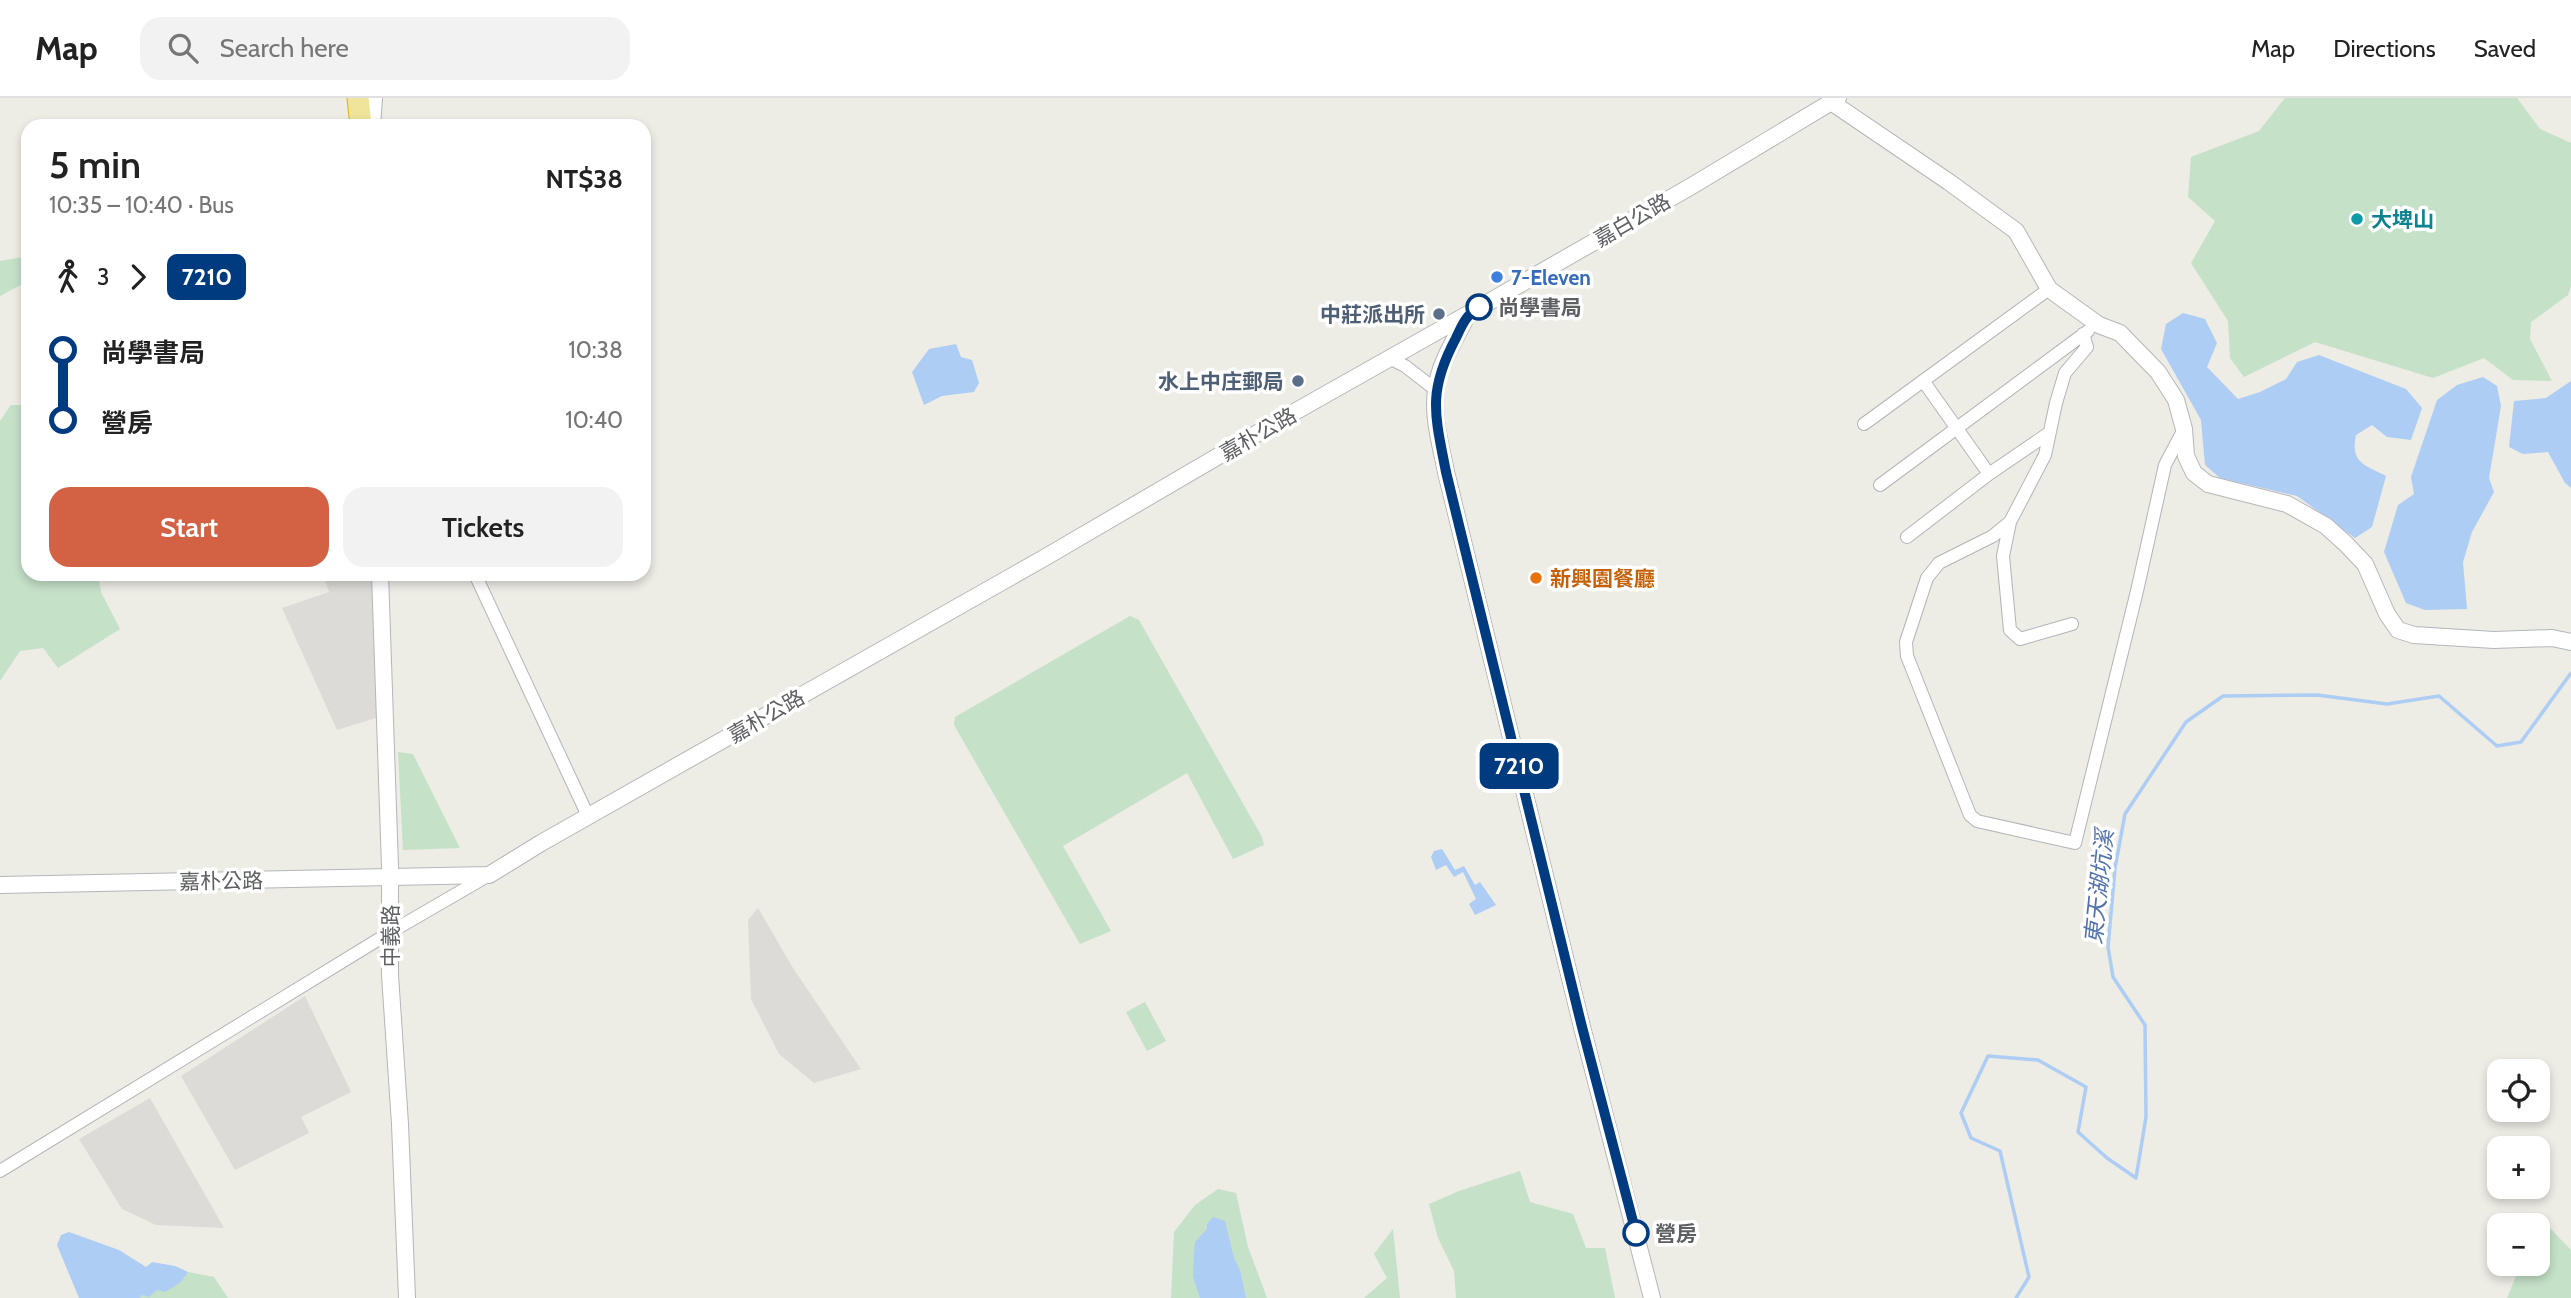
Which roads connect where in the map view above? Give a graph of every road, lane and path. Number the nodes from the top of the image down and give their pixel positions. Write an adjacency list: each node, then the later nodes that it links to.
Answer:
1 (358, 98): 4 (highway)
2 (374, 98): 5 (main road)
3 (1834, 100): 6 (main road); 7 (main road, 嘉白公路)
4 (360, 119)
5 (372, 119)
6 (2049, 289): 8 (main road); 11 (street)
7 (1468, 314): 10 (main road, 嘉朴公路); 12 (main road)
8 (2099, 325): 9 (street); 15 (main road)
9 (2083, 334): 14 (street); 16 (street)
10 (1391, 359): 12 (street); 25 (main road, 嘉朴公路)
11 (1924, 382): 13 (street); 14 (street)
12 (1436, 390): 32 (main road)
13 (1864, 424)
14 (1957, 429): 17 (street); 18 (street)
15 (2183, 429): 19 (street); 24 (main road)
16 (2049, 433): 17 (street); 19 (street)
17 (1989, 474): 20 (street)
18 (1880, 485)
19 (2010, 522): 23 (street)
20 (1907, 537)
21 (380, 581): 27 (main road, 中義路)
22 (478, 581): 25 (street)
23 (2072, 624)
24 (2571, 642)
25 (588, 816): 26 (main road, 嘉朴公路)
26 (489, 875): 27 (main road, 嘉朴公路); 29 (street)
27 (390, 878): 28 (main road, 嘉朴公路); 29 (main road, 中義路)
28 (0, 885)
29 (389, 933): 30 (street); 31 (main road, 中義路)
30 (0, 1171)
31 (407, 1298)
32 (1652, 1298)

